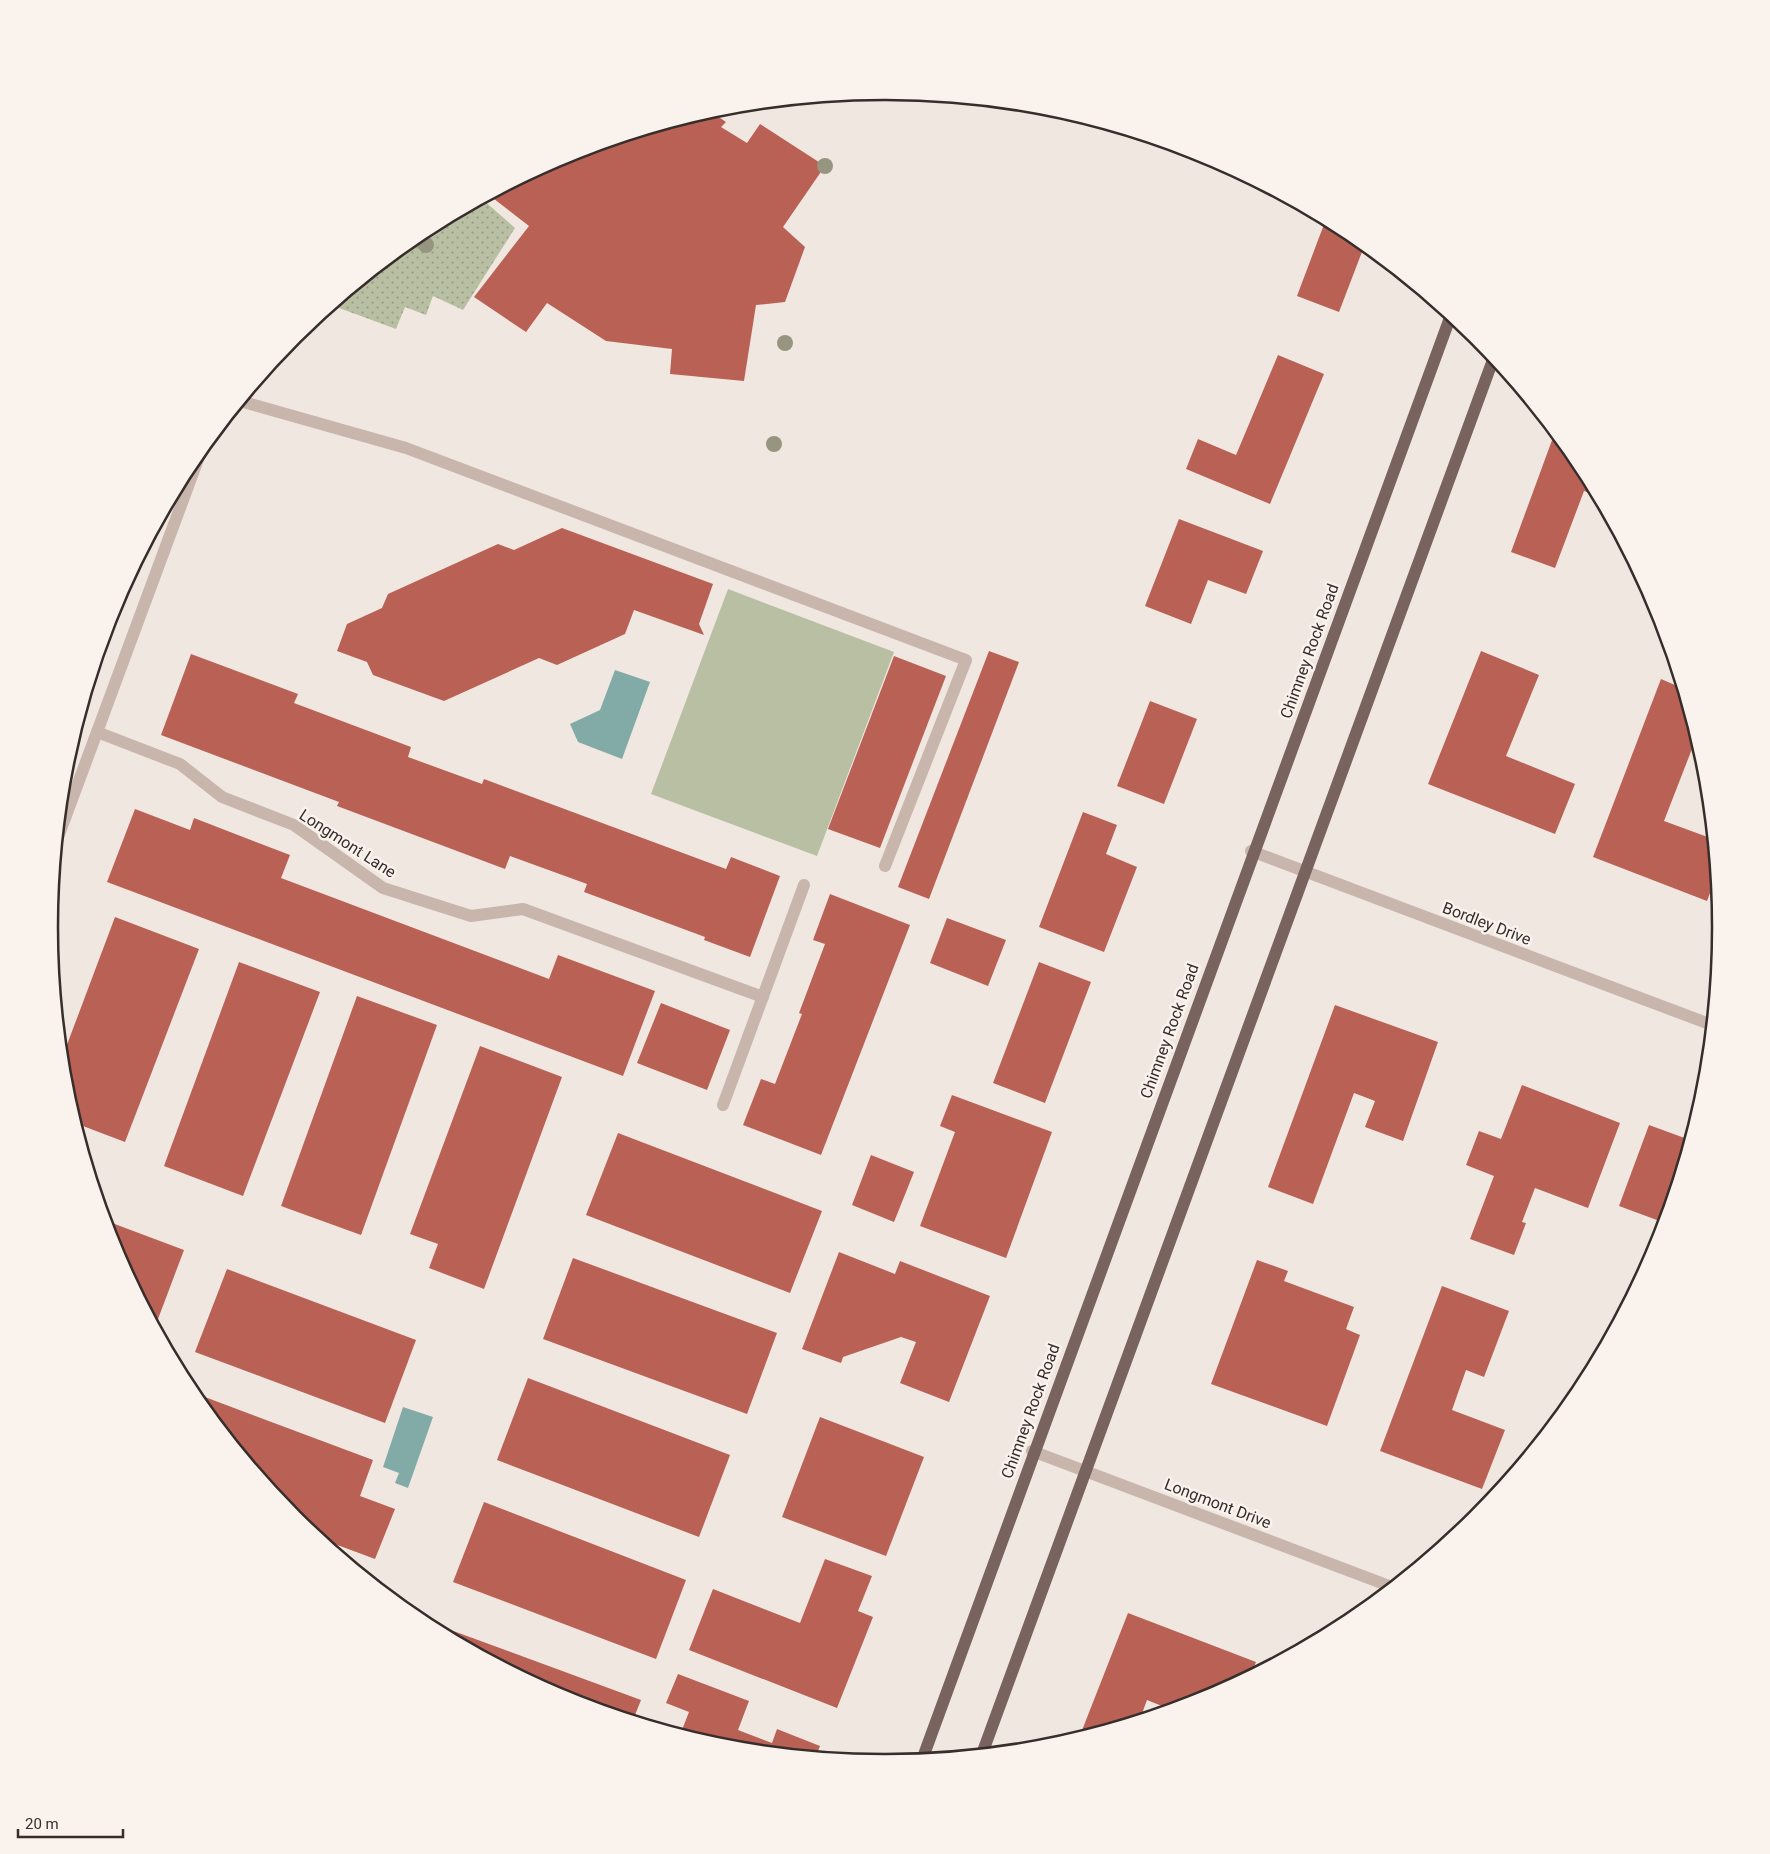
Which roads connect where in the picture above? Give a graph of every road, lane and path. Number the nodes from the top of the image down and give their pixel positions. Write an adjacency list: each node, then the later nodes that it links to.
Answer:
1 (1449, 322): 7 (main road, Chimney Rock Road)
2 (1491, 364): 9 (main road)
3 (245, 403): 8 (street)
4 (193, 474): 5 (street)
5 (97, 732): 6 (street); 11 (street, Longmont Lane)
6 (65, 818)
7 (1251, 851): 9 (street, Bordley Drive); 14 (main road, Chimney Rock Road)
8 (885, 866)
9 (1306, 872): 12 (street, Bordley Drive); 15 (main road)
10 (804, 885): 11 (street)
11 (763, 998): 13 (street)
12 (1706, 1023)
13 (723, 1105)
14 (1032, 1450): 15 (street, Longmont Drive); 18 (main road, Chimney Rock Road)
15 (1085, 1470): 16 (street, Longmont Drive); 17 (main road)
16 (1386, 1585)
17 (984, 1748)
18 (924, 1753)

